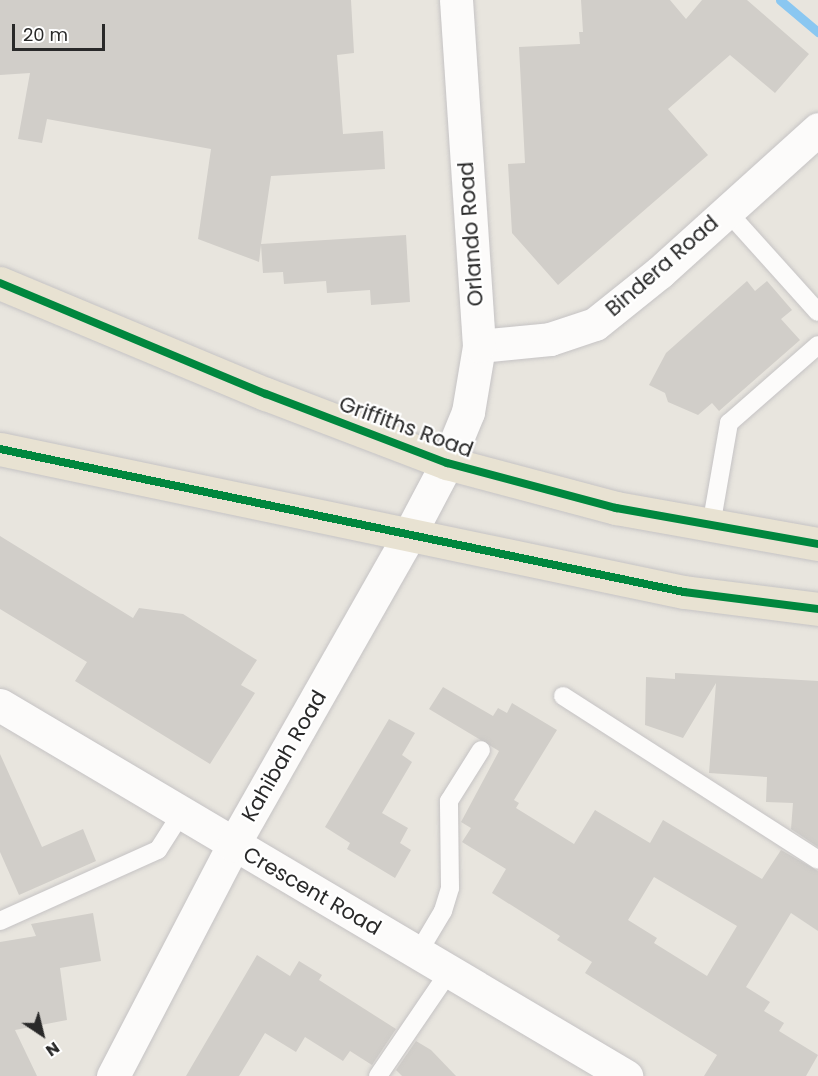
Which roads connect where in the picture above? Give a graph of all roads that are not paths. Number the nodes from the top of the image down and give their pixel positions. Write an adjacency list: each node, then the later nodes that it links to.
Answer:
1 (456, 0): 7 (street, Orlando Road)
2 (818, 129): 3 (street, Bindera Road)
3 (726, 210): 5 (lane); 7 (street, Bindera Road)
4 (0, 283): 9 (highway, Griffiths Road)
5 (818, 312)
6 (818, 345): 10 (lane)
7 (479, 346): 9 (street, Orlando Road)
8 (0, 449): 11 (highway)
9 (447, 463): 10 (highway, Griffiths Road); 11 (street, Kahibah Road)
10 (711, 526): 12 (highway, Griffiths Road)
11 (409, 535): 13 (highway); 18 (street, Kahibah Road)
12 (818, 544)
13 (818, 609)
14 (563, 696): 19 (lane)
15 (0, 705): 17 (street, Crescent Road)
16 (481, 750): 21 (lane)
17 (181, 814): 18 (street, Crescent Road); 20 (lane)
18 (233, 845): 21 (street, Crescent Road); 23 (street, Kahibah Road)
19 (818, 860)
20 (0, 921)
21 (418, 953): 22 (street, Crescent Road)
22 (449, 972): 24 (lane); 25 (street, Crescent Road)
23 (113, 1076)
24 (378, 1076)
25 (626, 1076)

